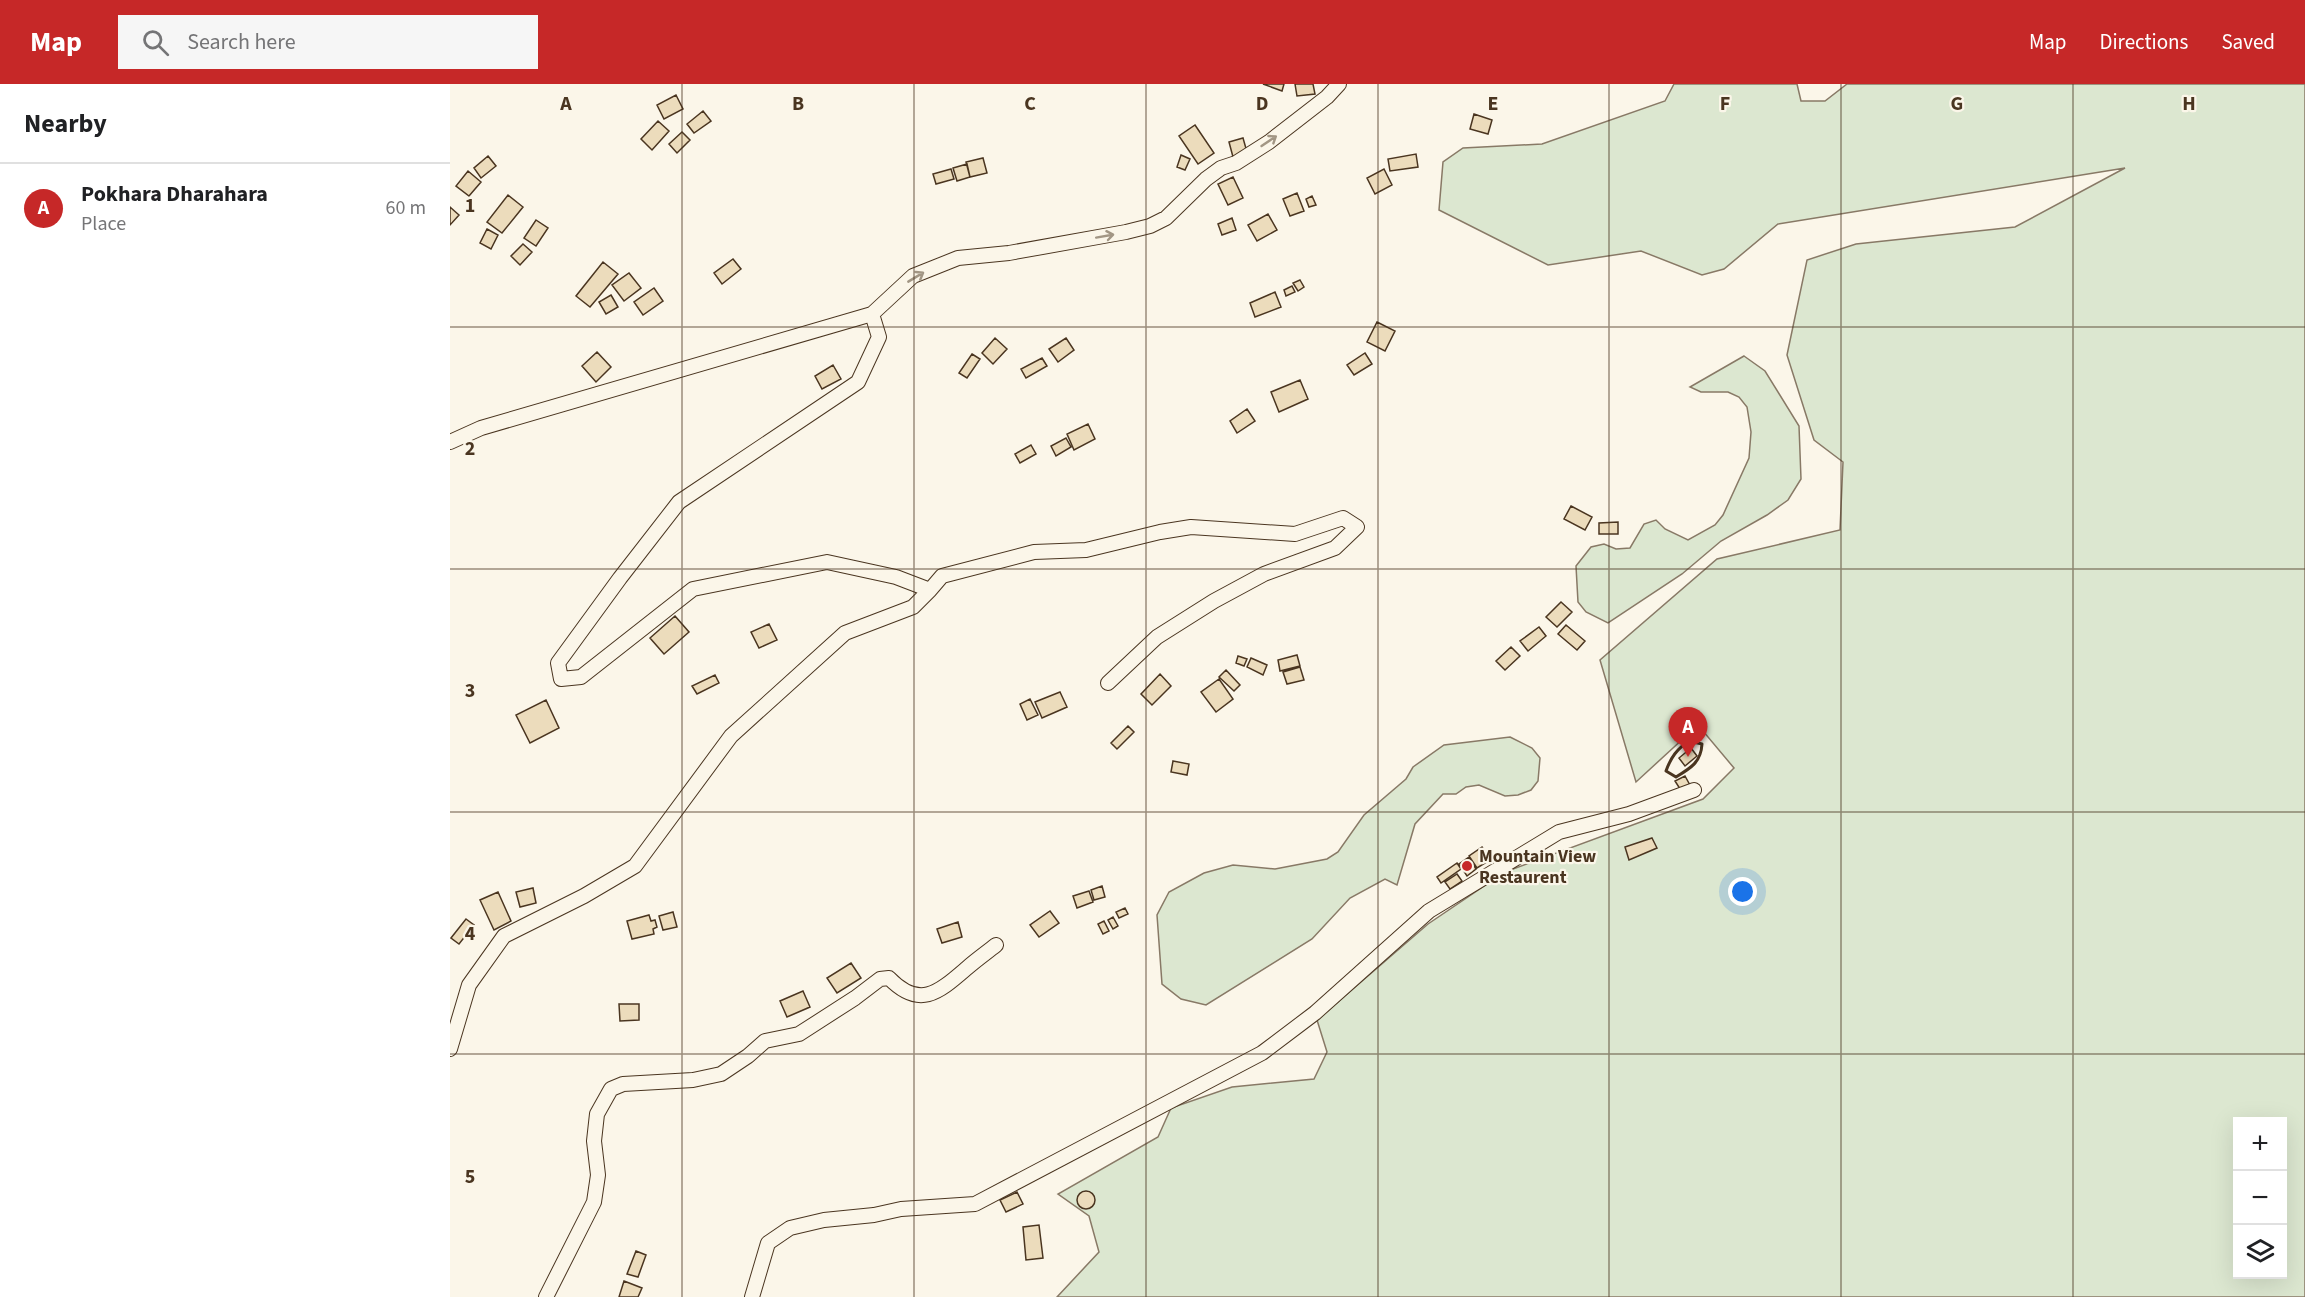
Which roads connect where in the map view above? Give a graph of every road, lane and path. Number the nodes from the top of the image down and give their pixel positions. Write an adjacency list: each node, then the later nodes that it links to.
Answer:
1 (1339, 84): 2 (street, one-way to 1)
2 (872, 315): 3 (street); 4 (street)
3 (450, 442)
4 (930, 590): 5 (street); 8 (street)
5 (1108, 683)
6 (1694, 790): 10 (street)
7 (996, 945): 9 (street)
8 (450, 1049)
9 (546, 1297)
10 (752, 1297)

